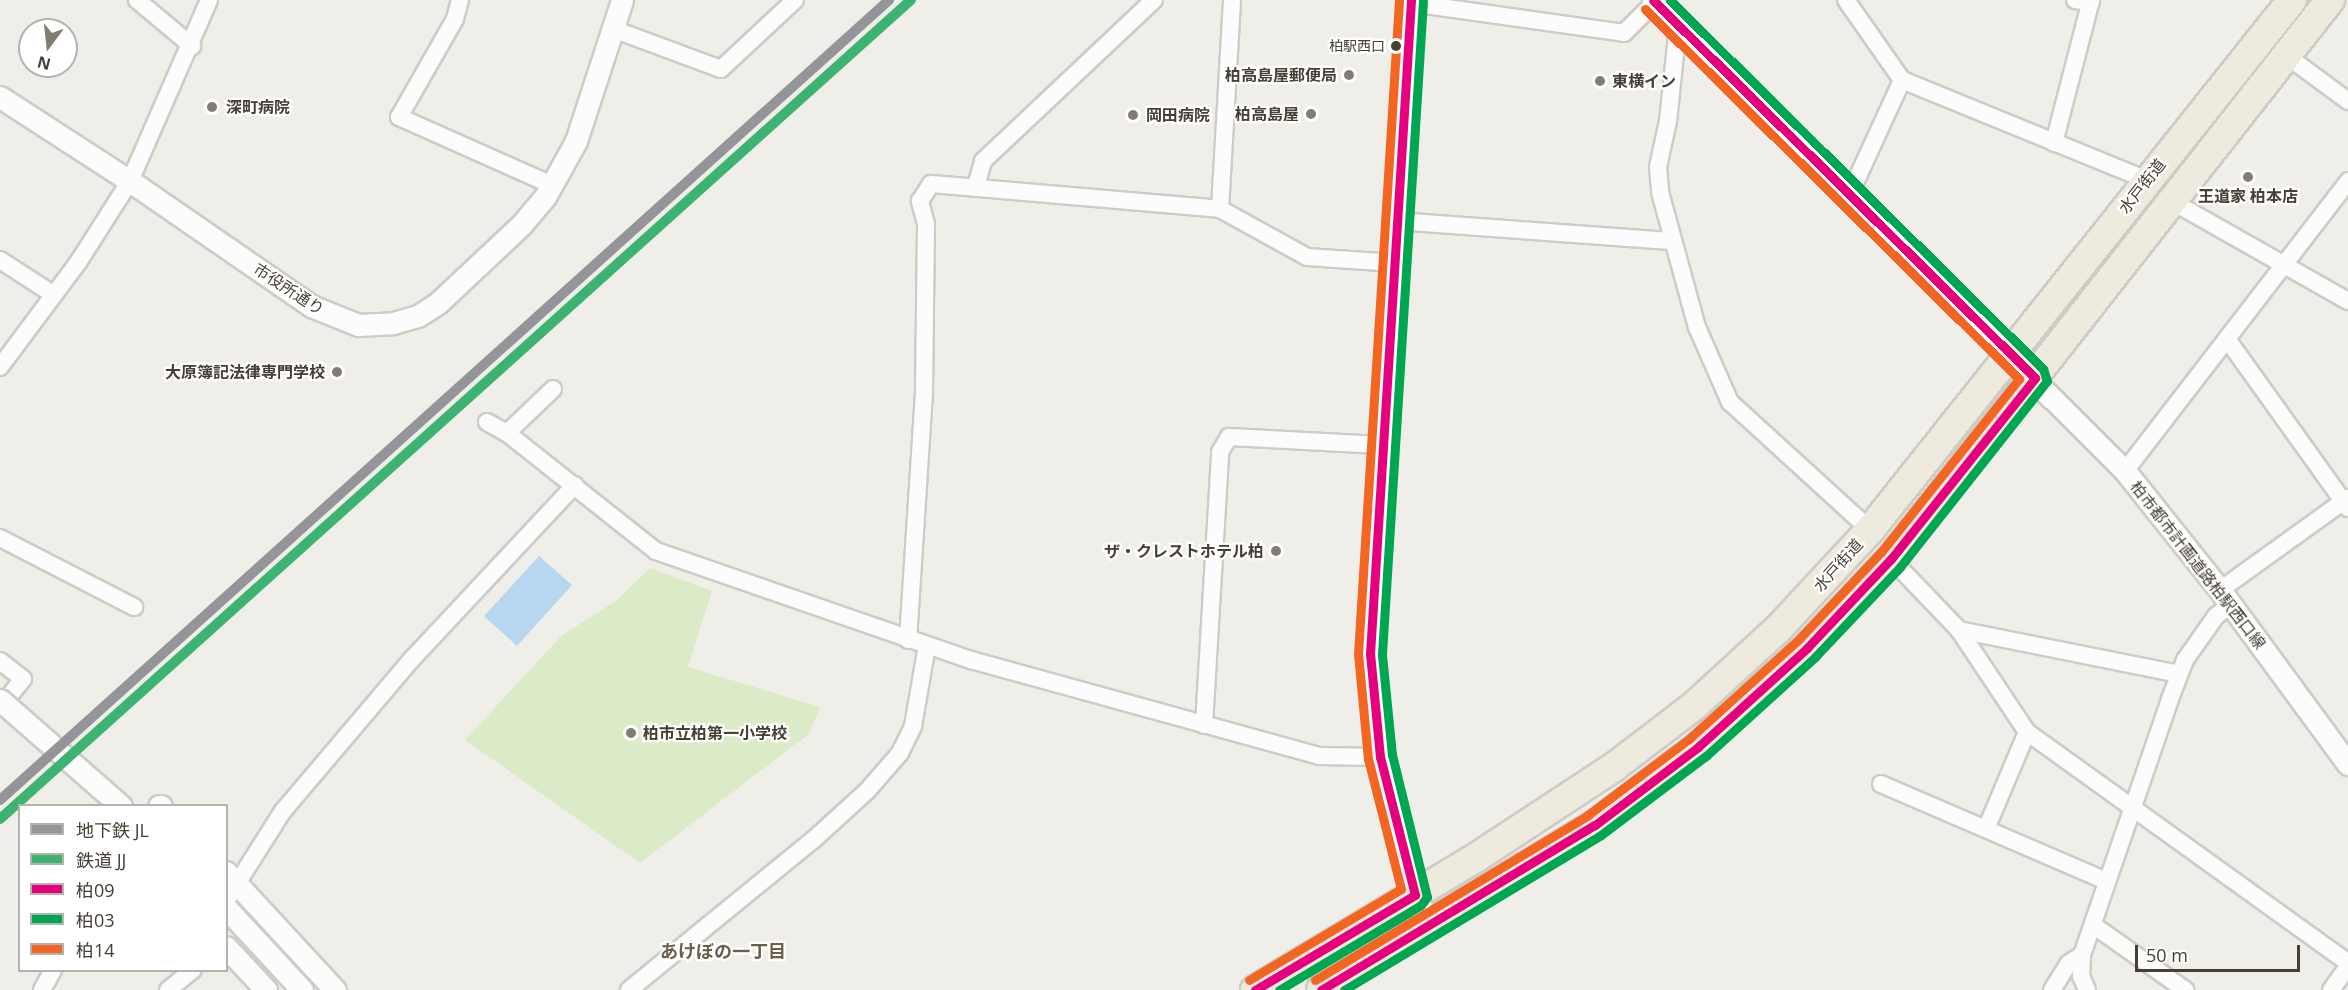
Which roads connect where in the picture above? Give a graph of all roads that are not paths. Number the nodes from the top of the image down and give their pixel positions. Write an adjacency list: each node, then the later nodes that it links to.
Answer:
1 (137, 0): 16 (street)
2 (210, 0): 16 (street)
3 (460, 0): 25 (street)
4 (622, 0): 15 (street, 市役所通り)
5 (795, 0): 15 (street)
6 (1154, 0): 26 (street)
7 (1232, 0): 29 (street)
8 (1846, 0): 18 (street)
9 (2292, 0): 22 (highway, 水戸街道)
10 (2330, 0): 17 (highway, 水戸街道)
11 (1411, 1): 12 (street); 30 (street)
12 (1655, 1): 14 (street, 柏市都市計画道路柏駅西口線)
13 (2086, 1): 21 (street)
14 (1677, 25): 27 (street, 柏市都市計画道路柏駅西口線); 31 (street)
15 (613, 29): 25 (street, 市役所通り)
16 (192, 46): 23 (street)
17 (2287, 56): 20 (street); 28 (highway, 水戸街道)
18 (1902, 80): 21 (street); 27 (street)
19 (0, 97): 23 (street, 市役所通り)
20 (2348, 101)
21 (2054, 143): 22 (street)
22 (2147, 180): 38 (highway, 水戸街道)
23 (130, 181): 25 (street, 市役所通り); 35 (street)
24 (2348, 181): 34 (street)
25 (552, 185)
26 (976, 186): 29 (street); 54 (street)
27 (1849, 196): 38 (street, 柏市都市計画道路柏駅西口線)
28 (2173, 202): 34 (street); 40 (highway, 水戸街道)
29 (1220, 209): 33 (street)
30 (1398, 221): 31 (street); 33 (street)
31 (1672, 241): 48 (street)
32 (0, 260): 35 (street)
33 (1395, 263): 44 (street)
34 (2284, 266): 36 (street); 37 (street)
35 (54, 295): 39 (street)
36 (2348, 301)
37 (2228, 339): 45 (street); 47 (street)
38 (2010, 354): 40 (street, 柏市都市計画道路柏駅西口線); 48 (highway, 水戸街道)
39 (0, 367)
40 (2035, 378): 45 (street, 柏市都市計画道路柏駅西口線); 50 (highway, 水戸街道)
41 (553, 389): 43 (street)
42 (487, 422): 43 (street)
43 (507, 433): 46 (street)
44 (1382, 444): 60 (street); 62 (street)
45 (2125, 471): 51 (street, 柏市都市計画道路柏駅西口線)
46 (575, 485): 54 (street); 69 (street)
47 (2347, 503): 51 (street)
48 (1870, 530): 70 (highway, 水戸街道)
49 (0, 538): 52 (street)
50 (1891, 559): 53 (street); 73 (highway, 水戸街道)
51 (2225, 597): 57 (street); 63 (street, 柏市都市計画道路柏駅西口線)
52 (134, 608)
53 (1959, 630): 57 (street); 61 (street)
54 (908, 640): 55 (street)
55 (927, 646): 60 (street); 84 (street)
56 (0, 661): 59 (street)
57 (2179, 674): 66 (street)
58 (0, 700): 65 (street, bridge)
59 (0, 707)
60 (1204, 724): 62 (street)
61 (2027, 732): 66 (street); 67 (street)
62 (1380, 757): 70 (street)
63 (2348, 764)
64 (1881, 784): 67 (street)
65 (119, 804)
66 (2132, 808): 68 (street); 76 (street)
67 (1986, 829): 68 (street)
68 (2106, 881): 72 (street)
69 (231, 886): 83 (street)
70 (1415, 896): 73 (street); 85 (highway, 水戸街道)
71 (228, 910): 82 (street)
72 (2093, 925): 75 (street); 89 (street)
73 (1428, 927): 86 (highway, 水戸街道)
74 (228, 949): 81 (street)
75 (2082, 955): 87 (street); 88 (street)
76 (2348, 965): 90 (street)
77 (52, 972): 79 (street)
78 (190, 972): 80 (street)
79 (42, 990)
80 (168, 990)
81 (266, 990)
82 (302, 990)
83 (335, 990)
84 (629, 990)
85 (1255, 990)
86 (1321, 990)
87 (2052, 990)
88 (2087, 990)
89 (2185, 990)
90 (2331, 990)

